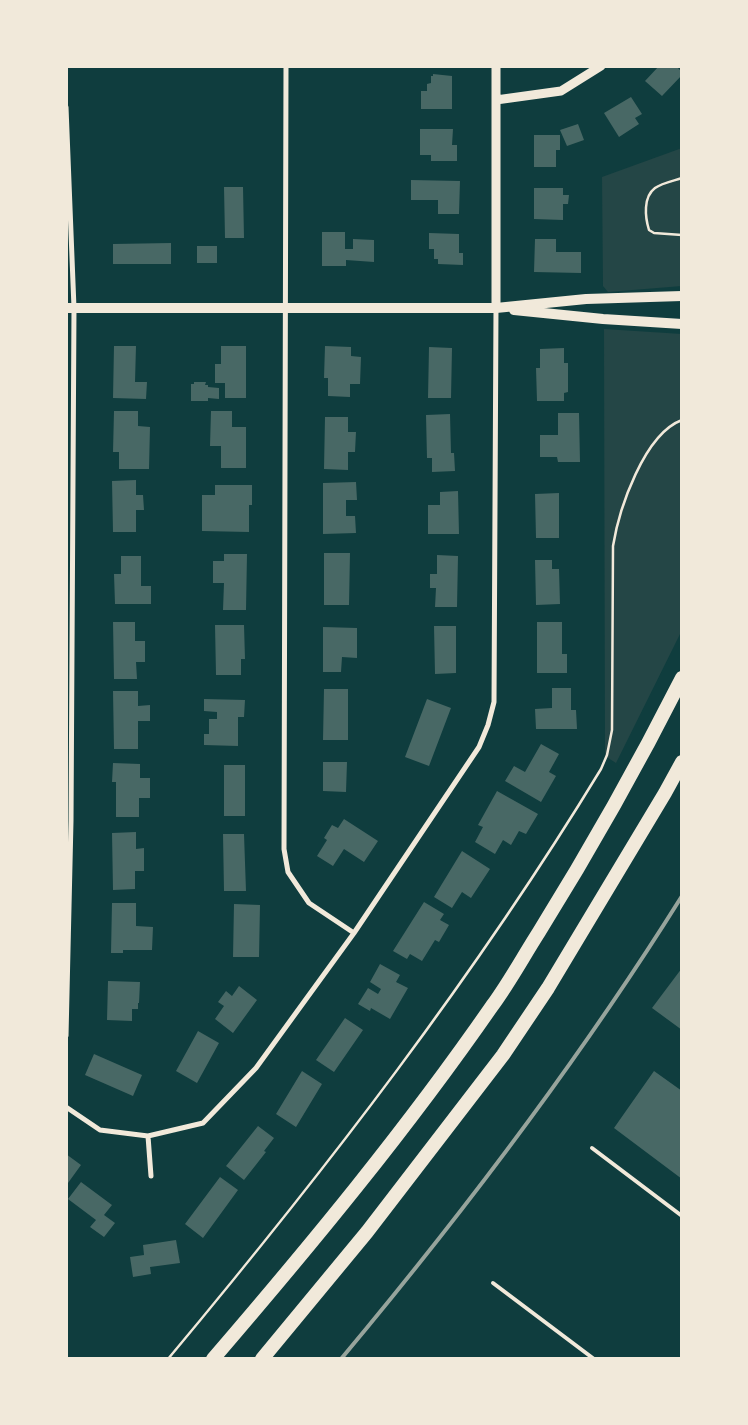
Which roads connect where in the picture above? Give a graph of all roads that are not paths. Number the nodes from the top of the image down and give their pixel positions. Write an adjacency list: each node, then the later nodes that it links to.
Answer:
1 (286, 66): 7 (street)
2 (496, 66): 4 (street)
3 (601, 66): 4 (street)
4 (496, 100): 9 (street)
5 (66, 107): 8 (street)
6 (682, 296): 9 (main road)
7 (285, 307): 8 (main road); 9 (main road); 16 (street)
8 (70, 308): 12 (street)
9 (496, 308): 10 (main road); 16 (street)
10 (682, 324)
11 (66, 532): 12 (street)
12 (74, 532): 15 (street)
13 (682, 678): 24 (highway)
14 (682, 762): 25 (highway)
15 (69, 804): 17 (street)
16 (354, 933): 19 (street)
17 (66, 1036)
18 (66, 1107): 19 (street)
19 (148, 1136): 21 (street)
20 (592, 1148): 22 (lane)
21 (151, 1176)
22 (682, 1216)
23 (493, 1283): 26 (lane)
24 (213, 1359)
25 (262, 1359)
26 (594, 1359)

